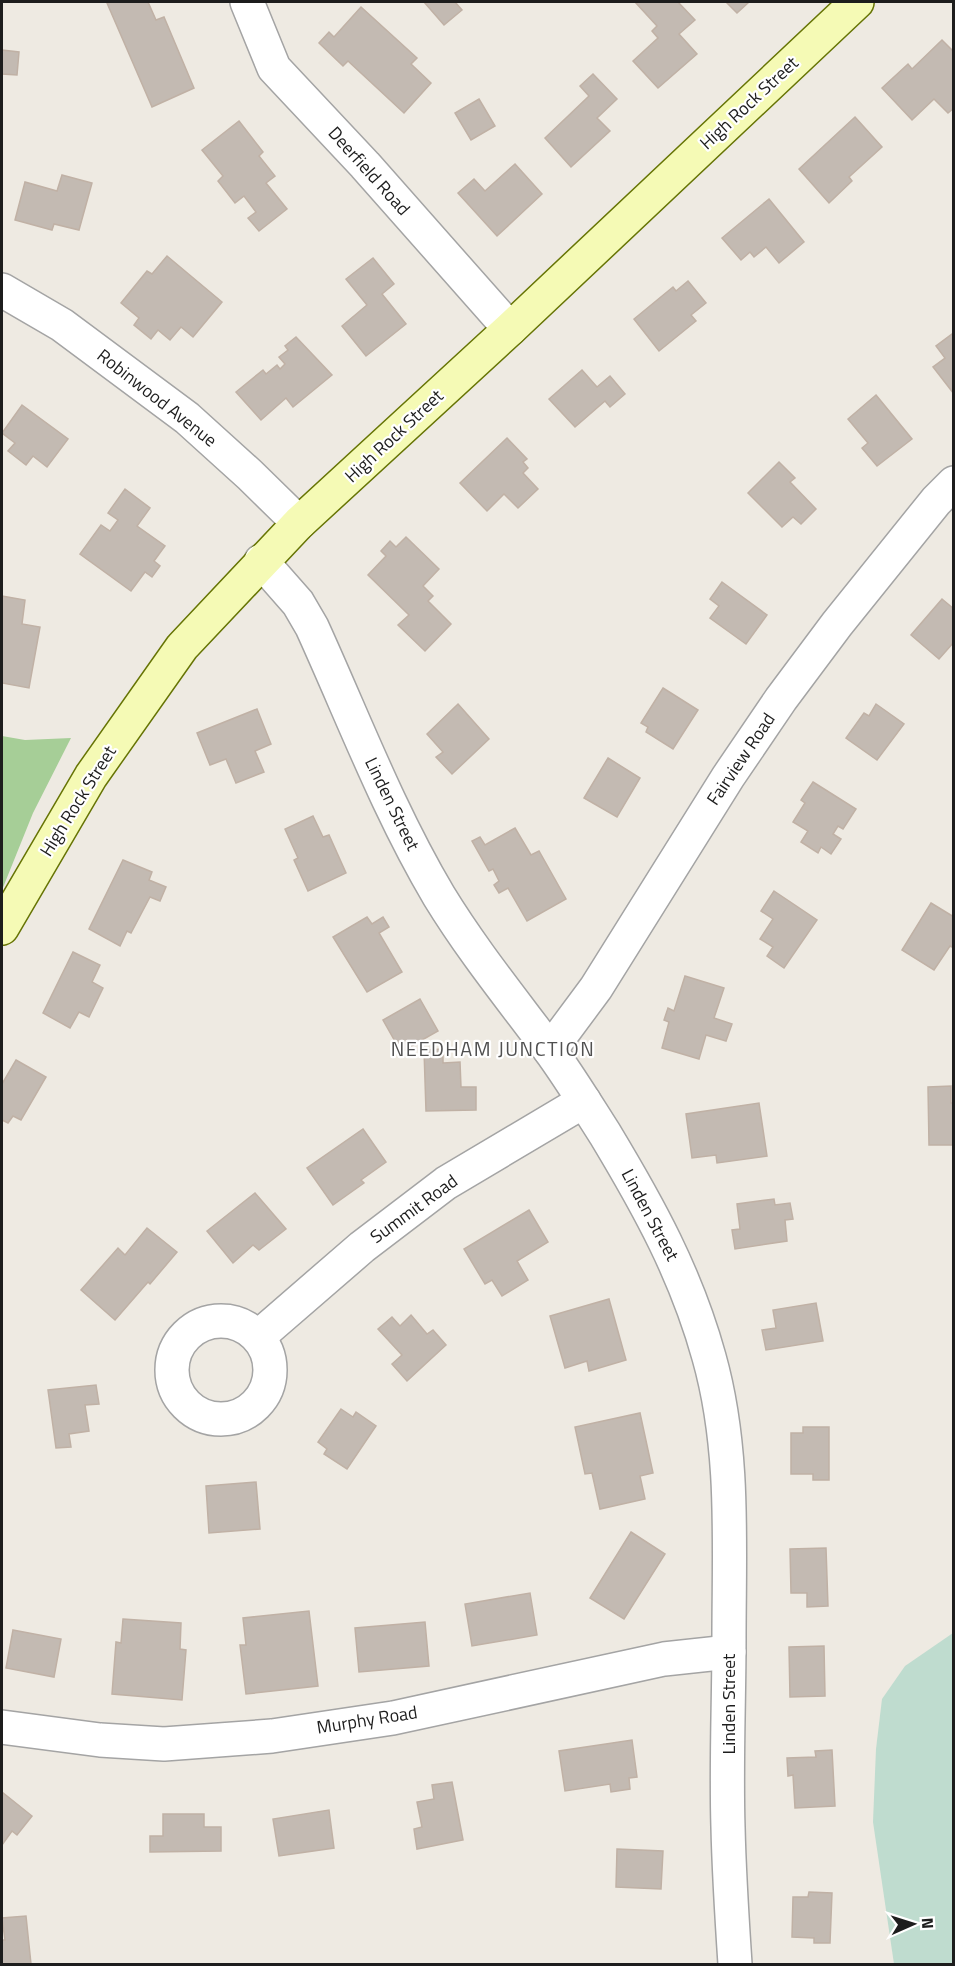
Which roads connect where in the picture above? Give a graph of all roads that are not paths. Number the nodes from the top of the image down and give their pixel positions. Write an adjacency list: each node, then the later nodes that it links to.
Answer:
1 (856, 2): 4 (street, High Rock Street)
2 (253, 5): 4 (street, Deerfield Road)
3 (2, 290): 6 (street, Robinwood Avenue)
4 (510, 328): 6 (street, High Rock Street)
5 (954, 483): 9 (street, Fairview Road)
6 (299, 523): 7 (street, High Rock Street)
7 (261, 561): 8 (street, High Rock Street); 9 (street, Linden Street)
8 (2, 928)
9 (550, 1050): 10 (street, Linden Street)
10 (584, 1101): 11 (street, Summit Road); 12 (street, Linden Street)
11 (258, 1337)
12 (729, 1652): 13 (street, Murphy Road); 14 (street, Linden Street)
13 (2, 1727)
14 (735, 1965)

